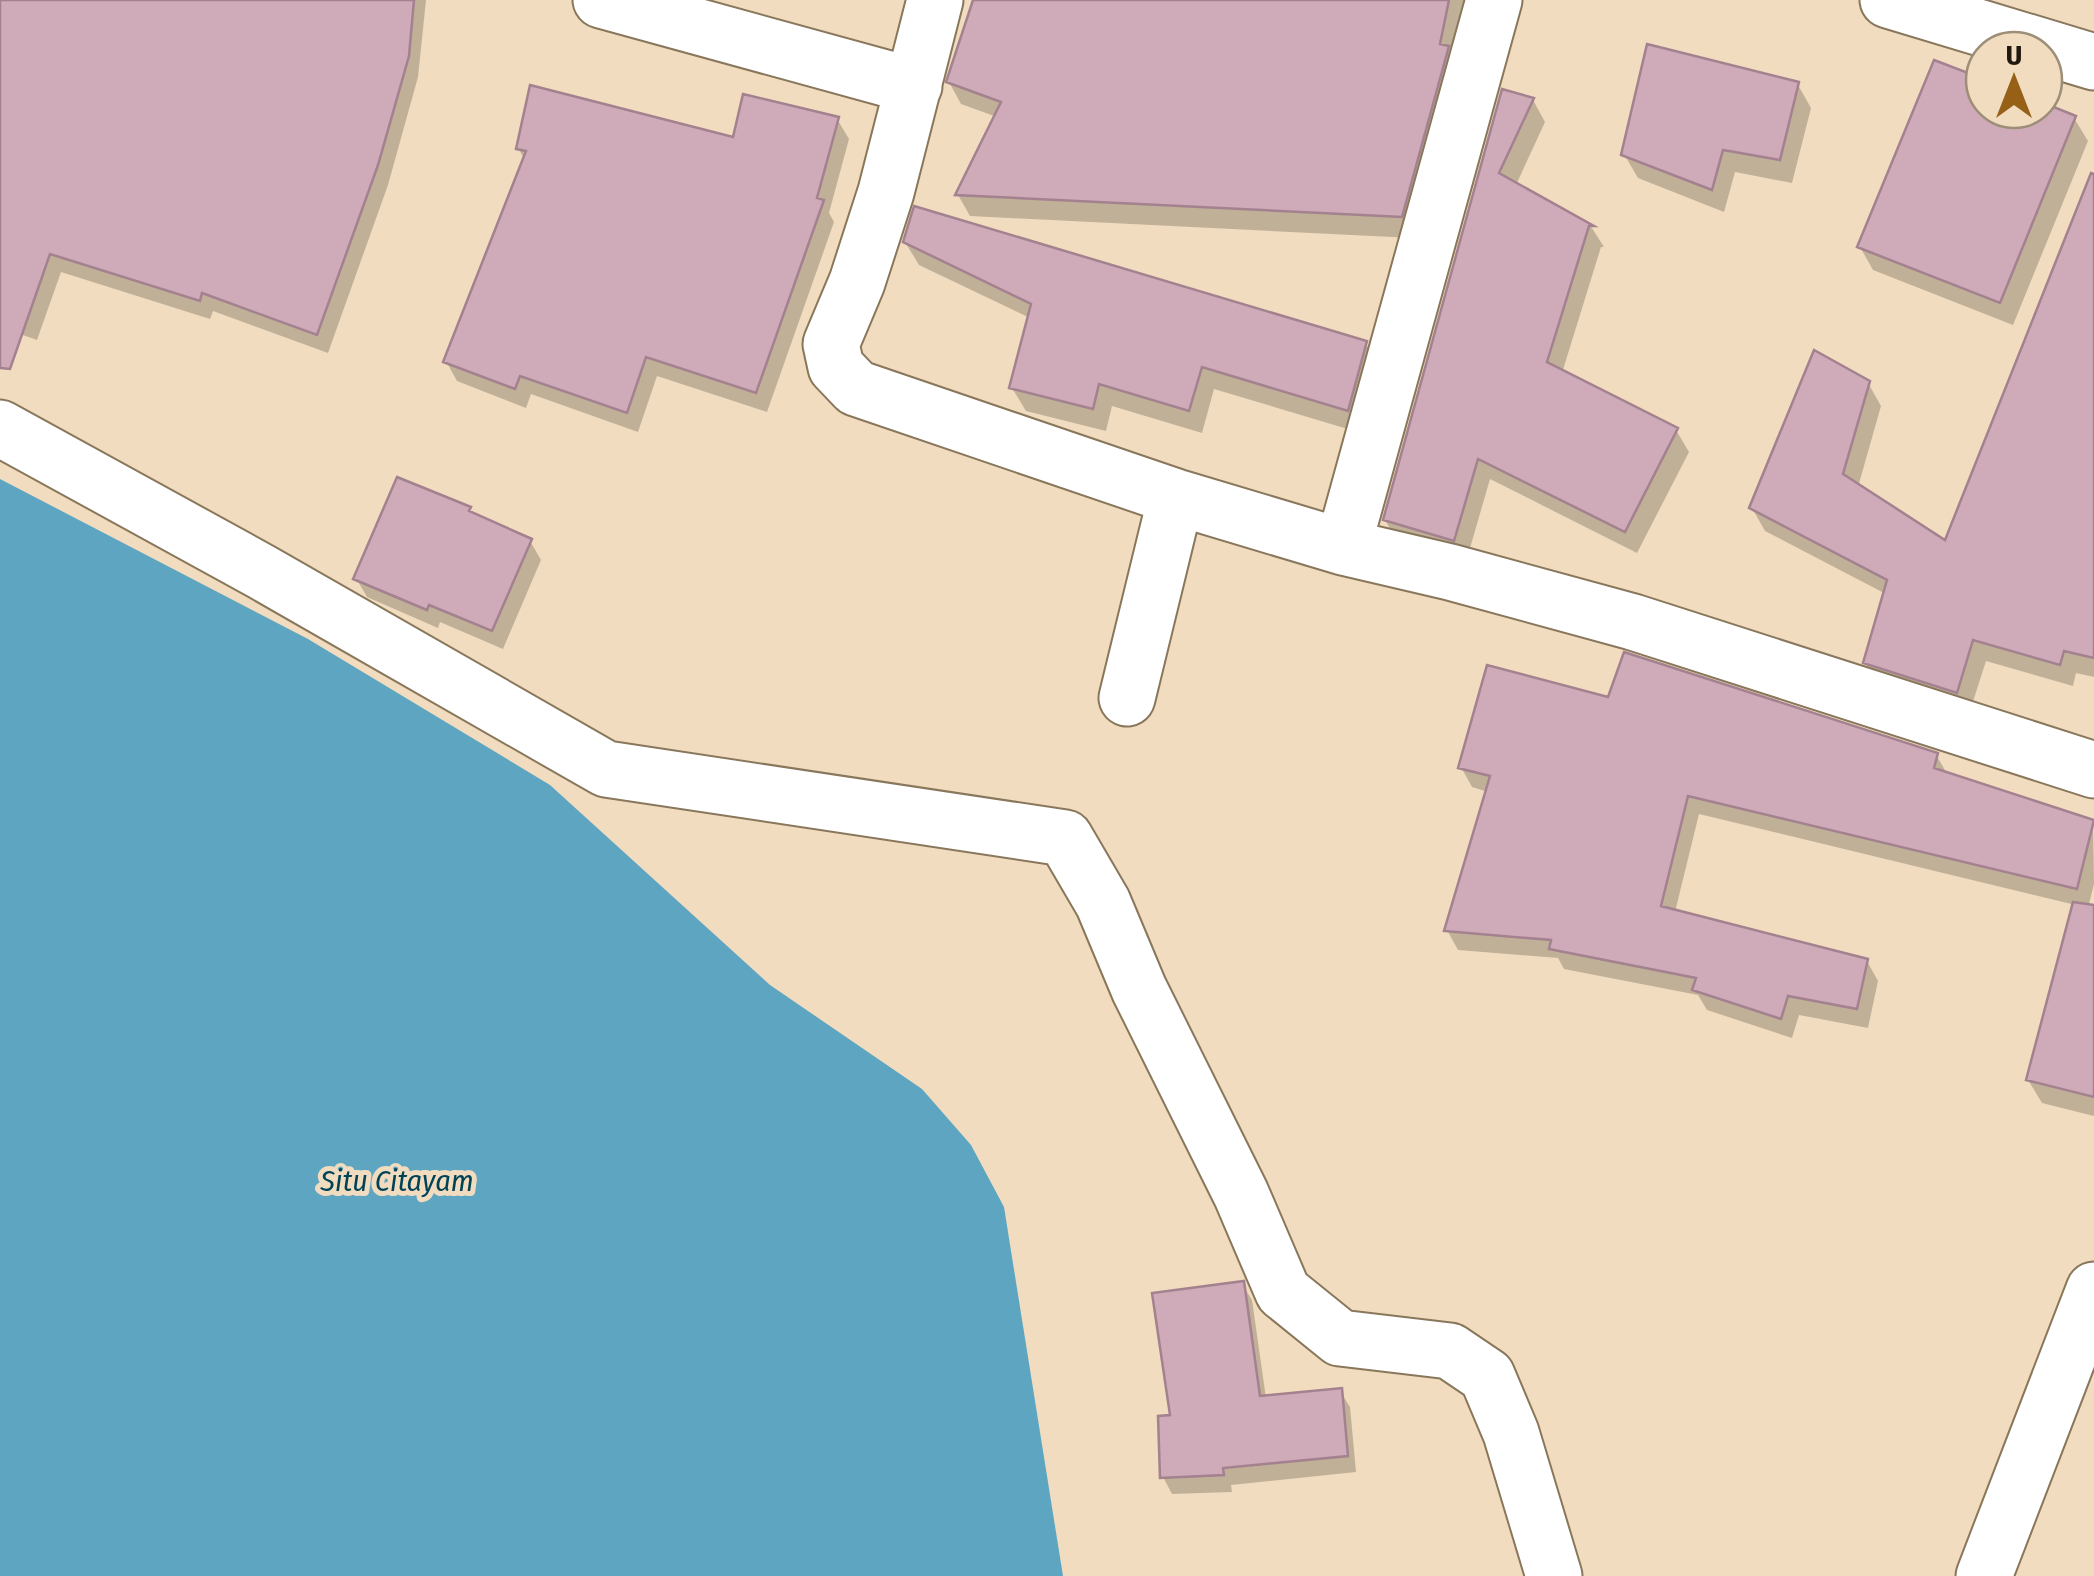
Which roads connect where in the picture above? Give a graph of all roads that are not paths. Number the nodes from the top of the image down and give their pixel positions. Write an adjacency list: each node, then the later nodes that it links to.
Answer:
1 (601, 0): 6 (street)
2 (935, 0): 6 (street)
3 (1494, 0): 9 (street)
4 (1888, 0): 5 (street)
5 (2094, 62)
6 (914, 86): 8 (street)
7 (0, 428): 13 (street)
8 (1176, 496): 9 (street); 10 (street)
9 (1343, 547): 11 (street)
10 (1127, 698)
11 (2094, 770)
12 (2094, 1290): 14 (street)
13 (1554, 1576)
14 (1984, 1576)

